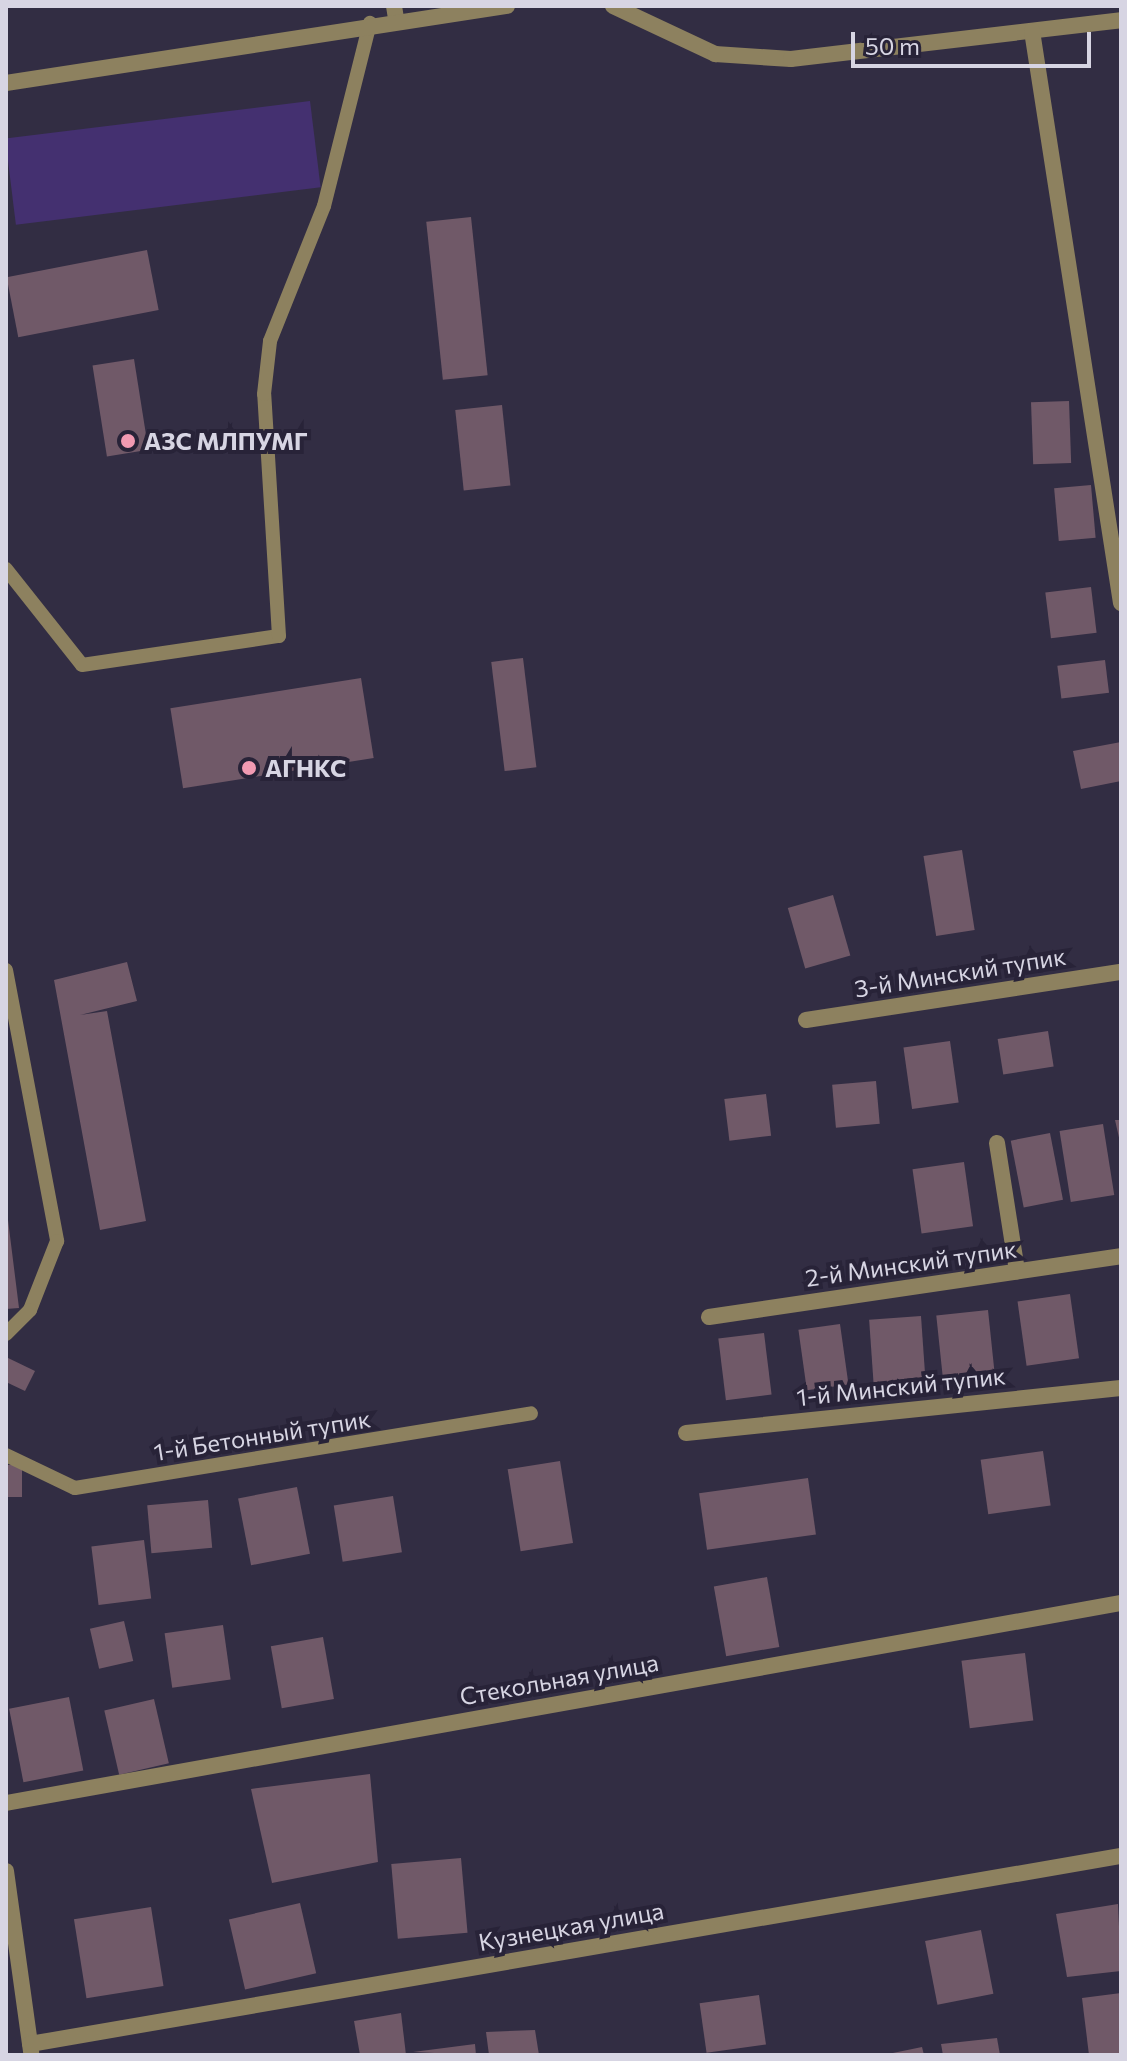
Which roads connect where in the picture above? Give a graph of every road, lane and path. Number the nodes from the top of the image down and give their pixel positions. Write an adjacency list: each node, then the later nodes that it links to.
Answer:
1 (507, 6): 3 (street)
2 (613, 6): 6 (street)
3 (395, 12): 5 (street)
4 (1121, 20): 6 (street)
5 (370, 23): 7 (street); 8 (lane)
6 (1032, 31): 9 (street)
7 (6, 83)
8 (6, 569)
9 (1121, 603)
10 (6, 970): 17 (lane)
11 (1121, 972): 12 (street, 3-й Минский тупик)
12 (806, 1020)
13 (997, 1143): 15 (street)
14 (1121, 1256): 15 (street, 2-й Минский тупик)
15 (1017, 1271): 16 (street, 2-й Минский тупик)
16 (709, 1317)
17 (6, 1334)
18 (1121, 1388): 20 (street, 1-й Минский тупик)
19 (531, 1413): 21 (lane, 1-й Бетонный тупик)
20 (686, 1433)
21 (6, 1455)
22 (1121, 1603): 23 (street, Стекольная улица)
23 (6, 1803)
24 (1121, 1856): 26 (street, Кузнецкая улица)
25 (6, 1871): 26 (street)
26 (30, 2050)

